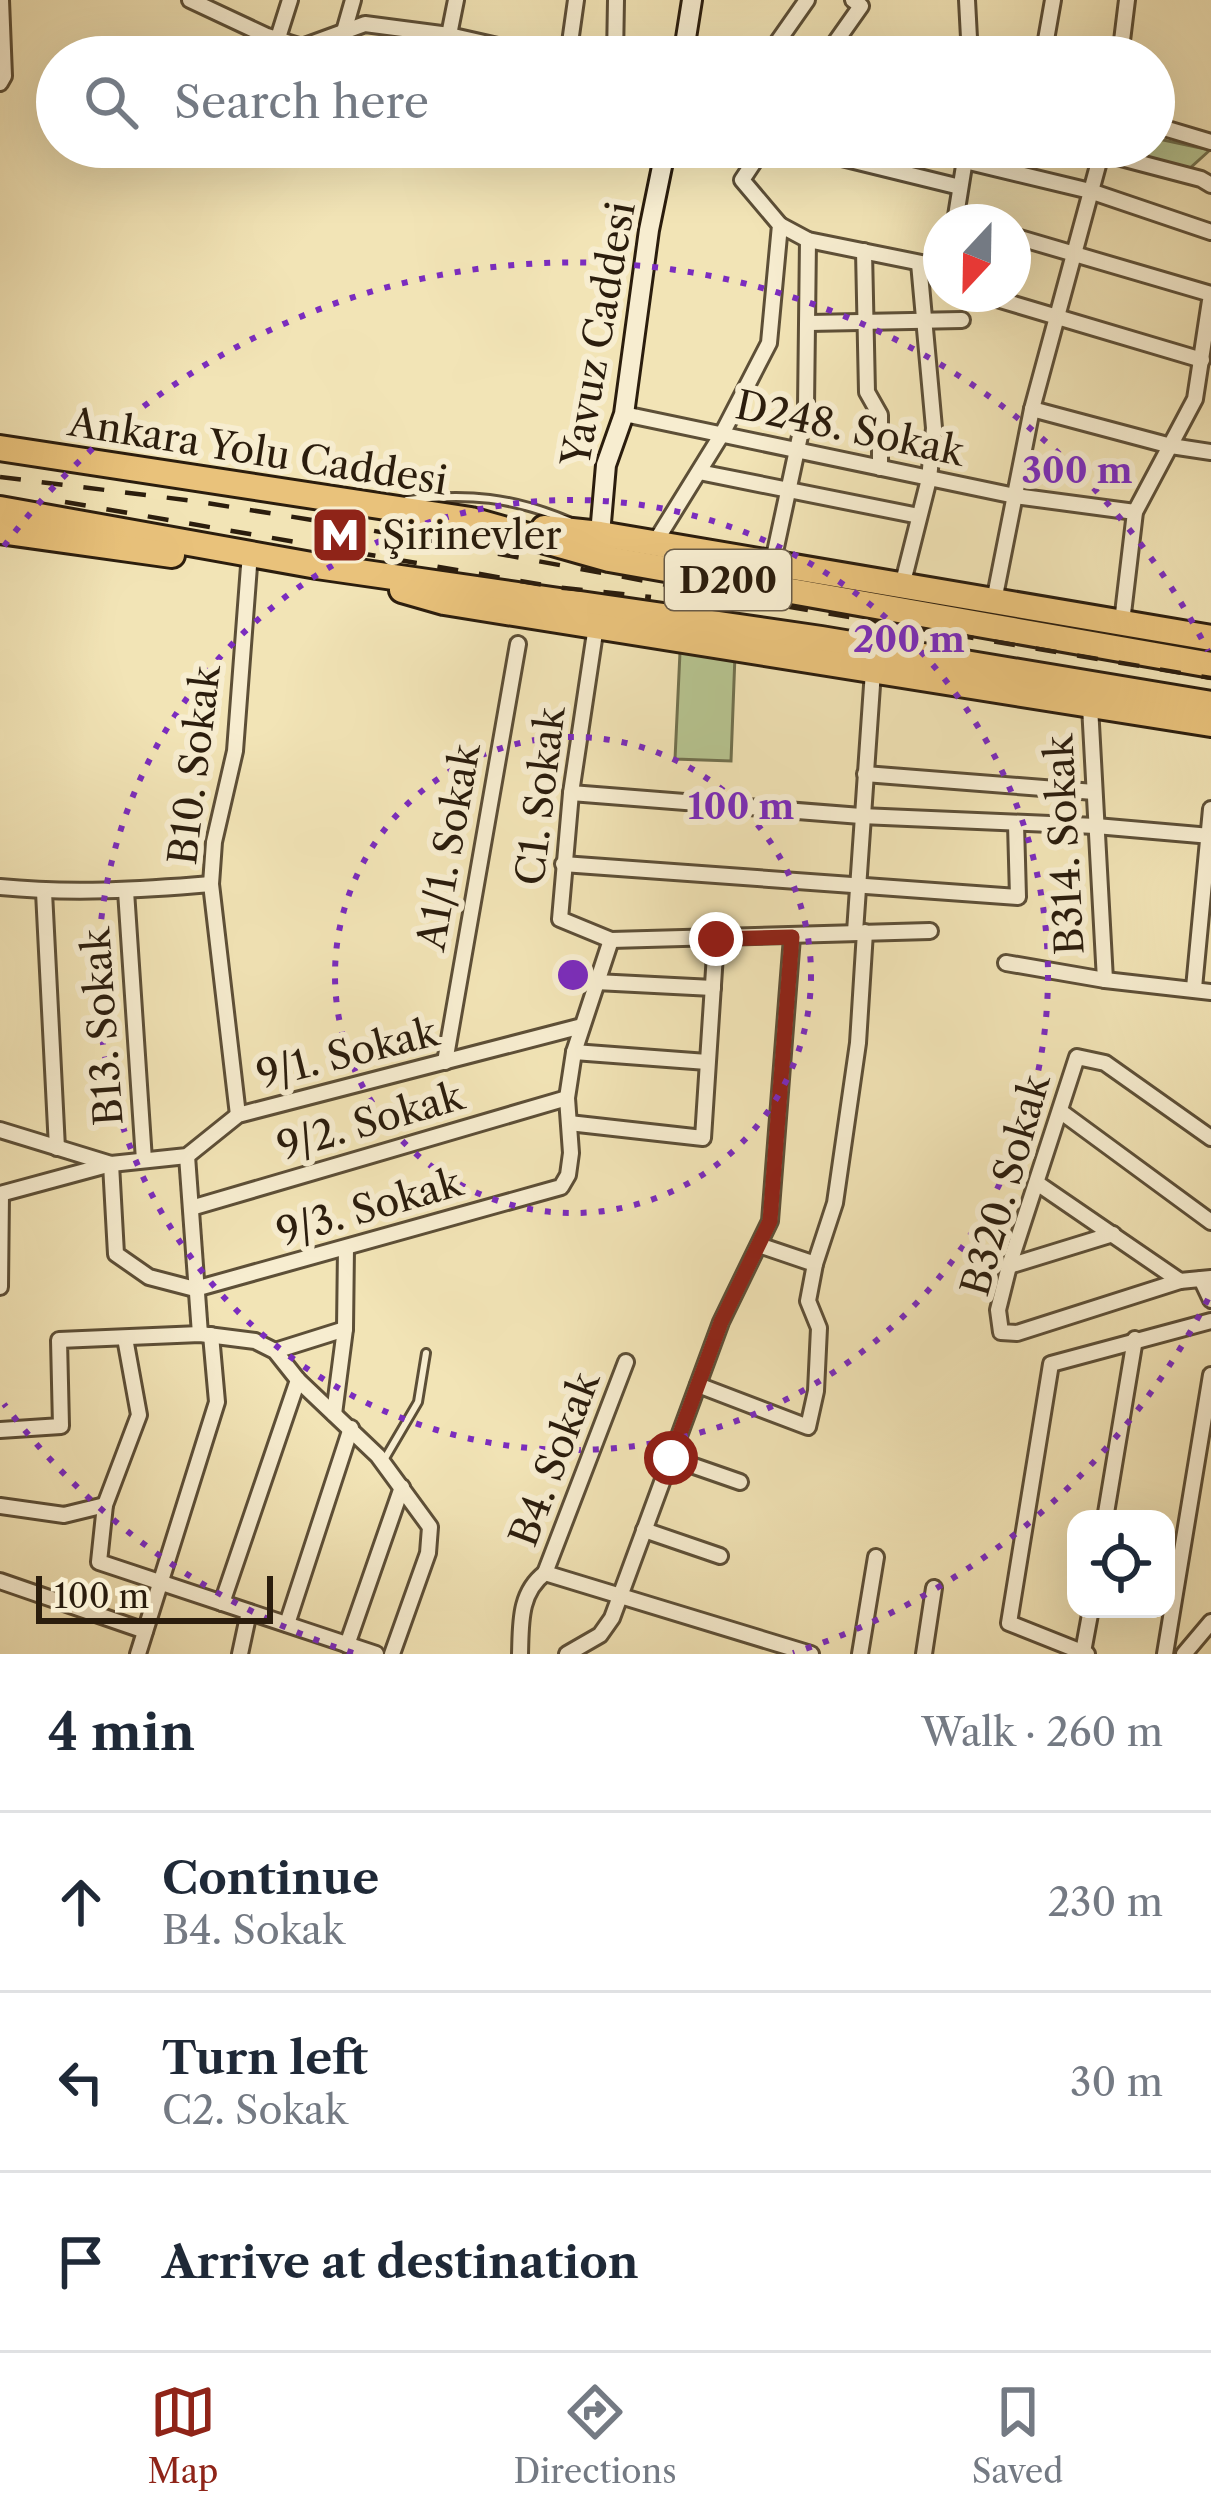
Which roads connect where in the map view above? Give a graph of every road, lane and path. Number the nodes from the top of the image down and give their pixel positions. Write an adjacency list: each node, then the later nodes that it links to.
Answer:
1 (1, 0): 28 (street)
2 (190, 0): 16 (street)
3 (290, 0): 17 (street)
4 (353, 0): 14 (street)
5 (456, 0): 15 (street)
6 (576, 0): 20 (street)
7 (616, 0): 21 (street)
8 (692, 0): 22 (main road)
9 (807, 0): 23 (street)
10 (968, 0): 25 (street)
11 (1053, 0): 26 (street)
12 (1127, 0): 27 (street)
13 (857, 3): 24 (street)
14 (343, 35): 15 (street); 18 (street)
15 (449, 35): 19 (street)
16 (273, 36)
17 (279, 36)
18 (340, 36)
19 (453, 36)
20 (571, 36)
21 (615, 36)
22 (686, 36)
23 (782, 36)
24 (837, 36)
25 (969, 36)
26 (1047, 36)
27 (1123, 36)
28 (0, 83)
29 (1175, 131): 30 (street)
30 (1211, 142)
31 (662, 168): 59 (main road, Yavuz Caddesi)
32 (750, 168): 42 (street)
33 (883, 168): 39 (street)
34 (963, 168): 39 (street)
35 (1013, 168): 40 (street)
36 (1097, 168): 40 (street)
37 (1163, 168): 38 (street)
38 (1211, 185)
39 (960, 187): 41 (street)
40 (1090, 191): 43 (street); 47 (street)
41 (959, 204)
42 (780, 225): 44 (street); 61 (street)
43 (1211, 232)
44 (808, 240): 46 (street); 54 (street)
45 (1031, 241): 47 (street)
46 (864, 251): 48 (street); 55 (street)
47 (1075, 252): 50 (street); 52 (street)
48 (919, 262): 49 (street); 56 (street)
49 (923, 263)
50 (1211, 294): 57 (street)
51 (1031, 309): 52 (street)
52 (1056, 316): 57 (street); 58 (street)
53 (962, 320): 56 (street)
54 (809, 323): 55 (street); 64 (street)
55 (866, 323): 56 (street); 66 (street)
56 (923, 323): 68 (street)
57 (1202, 360): 62 (street)
58 (1032, 409): 62 (street); 71 (street)
59 (624, 414): 61 (street, D248. Sokak); 78 (main road, Yavuz Caddesi)
60 (0, 434): 69 (highway)
61 (722, 434): 64 (street, D248. Sokak); 67 (street)
62 (1171, 446): 65 (street); 74 (street)
63 (0, 448): 69 (highway, Ankara Yolu Caddesi / D200)
64 (797, 450): 66 (street, D248. Sokak); 70 (street)
65 (1211, 452)
66 (880, 468): 68 (street, D248. Sokak)
67 (699, 472): 70 (street); 79 (street)
68 (929, 479): 71 (street, D248. Sokak); 75 (street)
69 (248, 486): 72 (highway, Ankara Yolu Caddesi / D200)
70 (788, 490): 75 (street); 81 (street)
71 (1015, 496): 74 (street, D248. Sokak); 84 (street)
72 (370, 504): 76 (highway, Ankara Yolu Caddesi / D200); 78 (lane)
73 (0, 509): 82 (highway, D200)
74 (1135, 512): 85 (street)
75 (920, 516): 83 (street)
76 (471, 520): 78 (highway); 89 (highway, Ankara Yolu Caddesi / D200)
77 (0, 531): 80 (highway)
78 (600, 534): 79 (highway)
79 (654, 544): 81 (highway)
80 (249, 566): 82 (highway); 104 (street, B10. Sokak)
81 (772, 566): 83 (highway)
82 (330, 568): 86 (highway); 91 (highway, D200)
83 (902, 586): 84 (highway)
84 (994, 602): 85 (highway)
85 (1122, 622): 87 (highway)
86 (596, 626): 90 (highway); 96 (street, C1. Sokak)
87 (1211, 638)
88 (518, 644): 122 (street, A1/1. Sokak)
89 (1211, 665)
90 (873, 671): 92 (highway); 94 (street)
91 (1211, 704)
92 (1090, 706): 93 (highway); 95 (street, B314. Sokak)
93 (1211, 724)
94 (865, 774): 95 (street); 98 (street)
95 (1094, 792): 100 (street, B314. Sokak)
96 (571, 793): 98 (street); 102 (street, C1. Sokak)
97 (1211, 809): 101 (street)
98 (861, 816): 99 (street); 105 (street)
99 (1016, 824): 100 (street); 105 (street)
100 (1096, 826): 101 (street); 115 (street, B314. Sokak)
101 (1209, 837): 103 (street)
102 (563, 864): 105 (street); 113 (street, C1. Sokak)
103 (1207, 879): 118 (street)
104 (211, 884): 107 (street); 126 (street, B10. Sokak)
105 (857, 886): 110 (street)
106 (0, 887): 108 (street)
107 (126, 891): 108 (street); 132 (street, B13. Sokak)
108 (44, 892): 130 (street)
109 (930, 931): 110 (street)
110 (860, 932): 111 (street); 141 (street)
111 (792, 937): 112 (street); 139 (street)
112 (716, 939): 113 (street); 117 (street)
113 (611, 940): 116 (street)
114 (1006, 963): 115 (street)
115 (1105, 980): 118 (street)
116 (596, 982): 117 (street); 120 (street)
117 (713, 988): 123 (street)
118 (1194, 988): 119 (street)
119 (1211, 992)
120 (582, 1026): 121 (street); 122 (street, 9/1. Sokak)
121 (574, 1052): 123 (street); 124 (street)
122 (445, 1062): 126 (street, 9/1. Sokak)
123 (707, 1062): 127 (street)
124 (568, 1098): 127 (street); 136 (street, 9/2. Sokak)
125 (1060, 1111): 129 (street, B320. Sokak); 134 (street, B320. Sokak); 137 (street)
126 (238, 1115): 131 (street, 9/1. Sokak)
127 (569, 1123): 140 (street, 9/3. Sokak)
128 (0, 1130): 130 (street)
129 (1211, 1138)
130 (57, 1148): 133 (street)
131 (187, 1156): 132 (street); 136 (street)
132 (144, 1160): 133 (street)
133 (111, 1164): 135 (street); 146 (street)
134 (1037, 1183): 138 (street); 142 (street, B320. Sokak)
135 (0, 1194): 145 (street)
136 (191, 1208): 146 (street)
137 (1211, 1222)
138 (1113, 1234): 142 (street); 144 (street)
139 (759, 1245): 141 (street); 158 (street)
140 (346, 1248): 146 (street, 9/3. Sokak); 149 (street)
141 (815, 1264): 158 (street)
142 (1010, 1266): 144 (street, B320. Sokak)
143 (1206, 1278): 144 (street); 147 (street)
144 (1180, 1281)
145 (0, 1286)
146 (196, 1289): 150 (street)
147 (1211, 1300)
148 (1211, 1321): 152 (street)
149 (345, 1329): 153 (street); 159 (street)
150 (206, 1335): 151 (street); 153 (street); 174 (street)
151 (125, 1338): 161 (street); 166 (street)
152 (1135, 1339): 168 (street); 184 (street)
153 (275, 1352): 157 (street)
154 (426, 1354): 163 (lane)
155 (626, 1362): 172 (street, B4. Sokak)
156 (1211, 1375): 194 (street)
157 (298, 1380): 159 (street); 177 (street)
158 (698, 1385): 162 (street)
159 (334, 1414): 160 (street)
160 (351, 1428): 163 (street); 181 (street)
161 (0, 1430)
162 (671, 1458): 164 (street); 169 (street)
163 (382, 1462): 165 (street)
164 (740, 1482)
165 (402, 1487): 183 (street); 188 (street)
166 (105, 1505): 167 (street); 174 (street)
167 (0, 1506)
168 (1107, 1510)
169 (644, 1530): 170 (street); 176 (street)
170 (720, 1556)
171 (876, 1557): 192 (street)
172 (545, 1574): 176 (street, B4. Sokak); 189 (street)
173 (0, 1582): 182 (street)
174 (158, 1582): 177 (street); 182 (street)
175 (934, 1588): 193 (street)
176 (620, 1596): 190 (street); 191 (street, B4. Sokak)
177 (222, 1603): 178 (street)
178 (249, 1612): 181 (street); 186 (street)
179 (1089, 1618): 184 (street)
180 (1211, 1622): 195 (street)
181 (287, 1624): 183 (street)
182 (145, 1631): 185 (street)
183 (347, 1645): 187 (street)
184 (1085, 1653)
185 (138, 1654)
186 (240, 1654)
187 (376, 1654)
188 (392, 1654)
189 (520, 1654)
190 (567, 1654)
191 (811, 1654)
192 (860, 1654)
193 (924, 1654)
194 (1165, 1654)
195 (1184, 1654)

